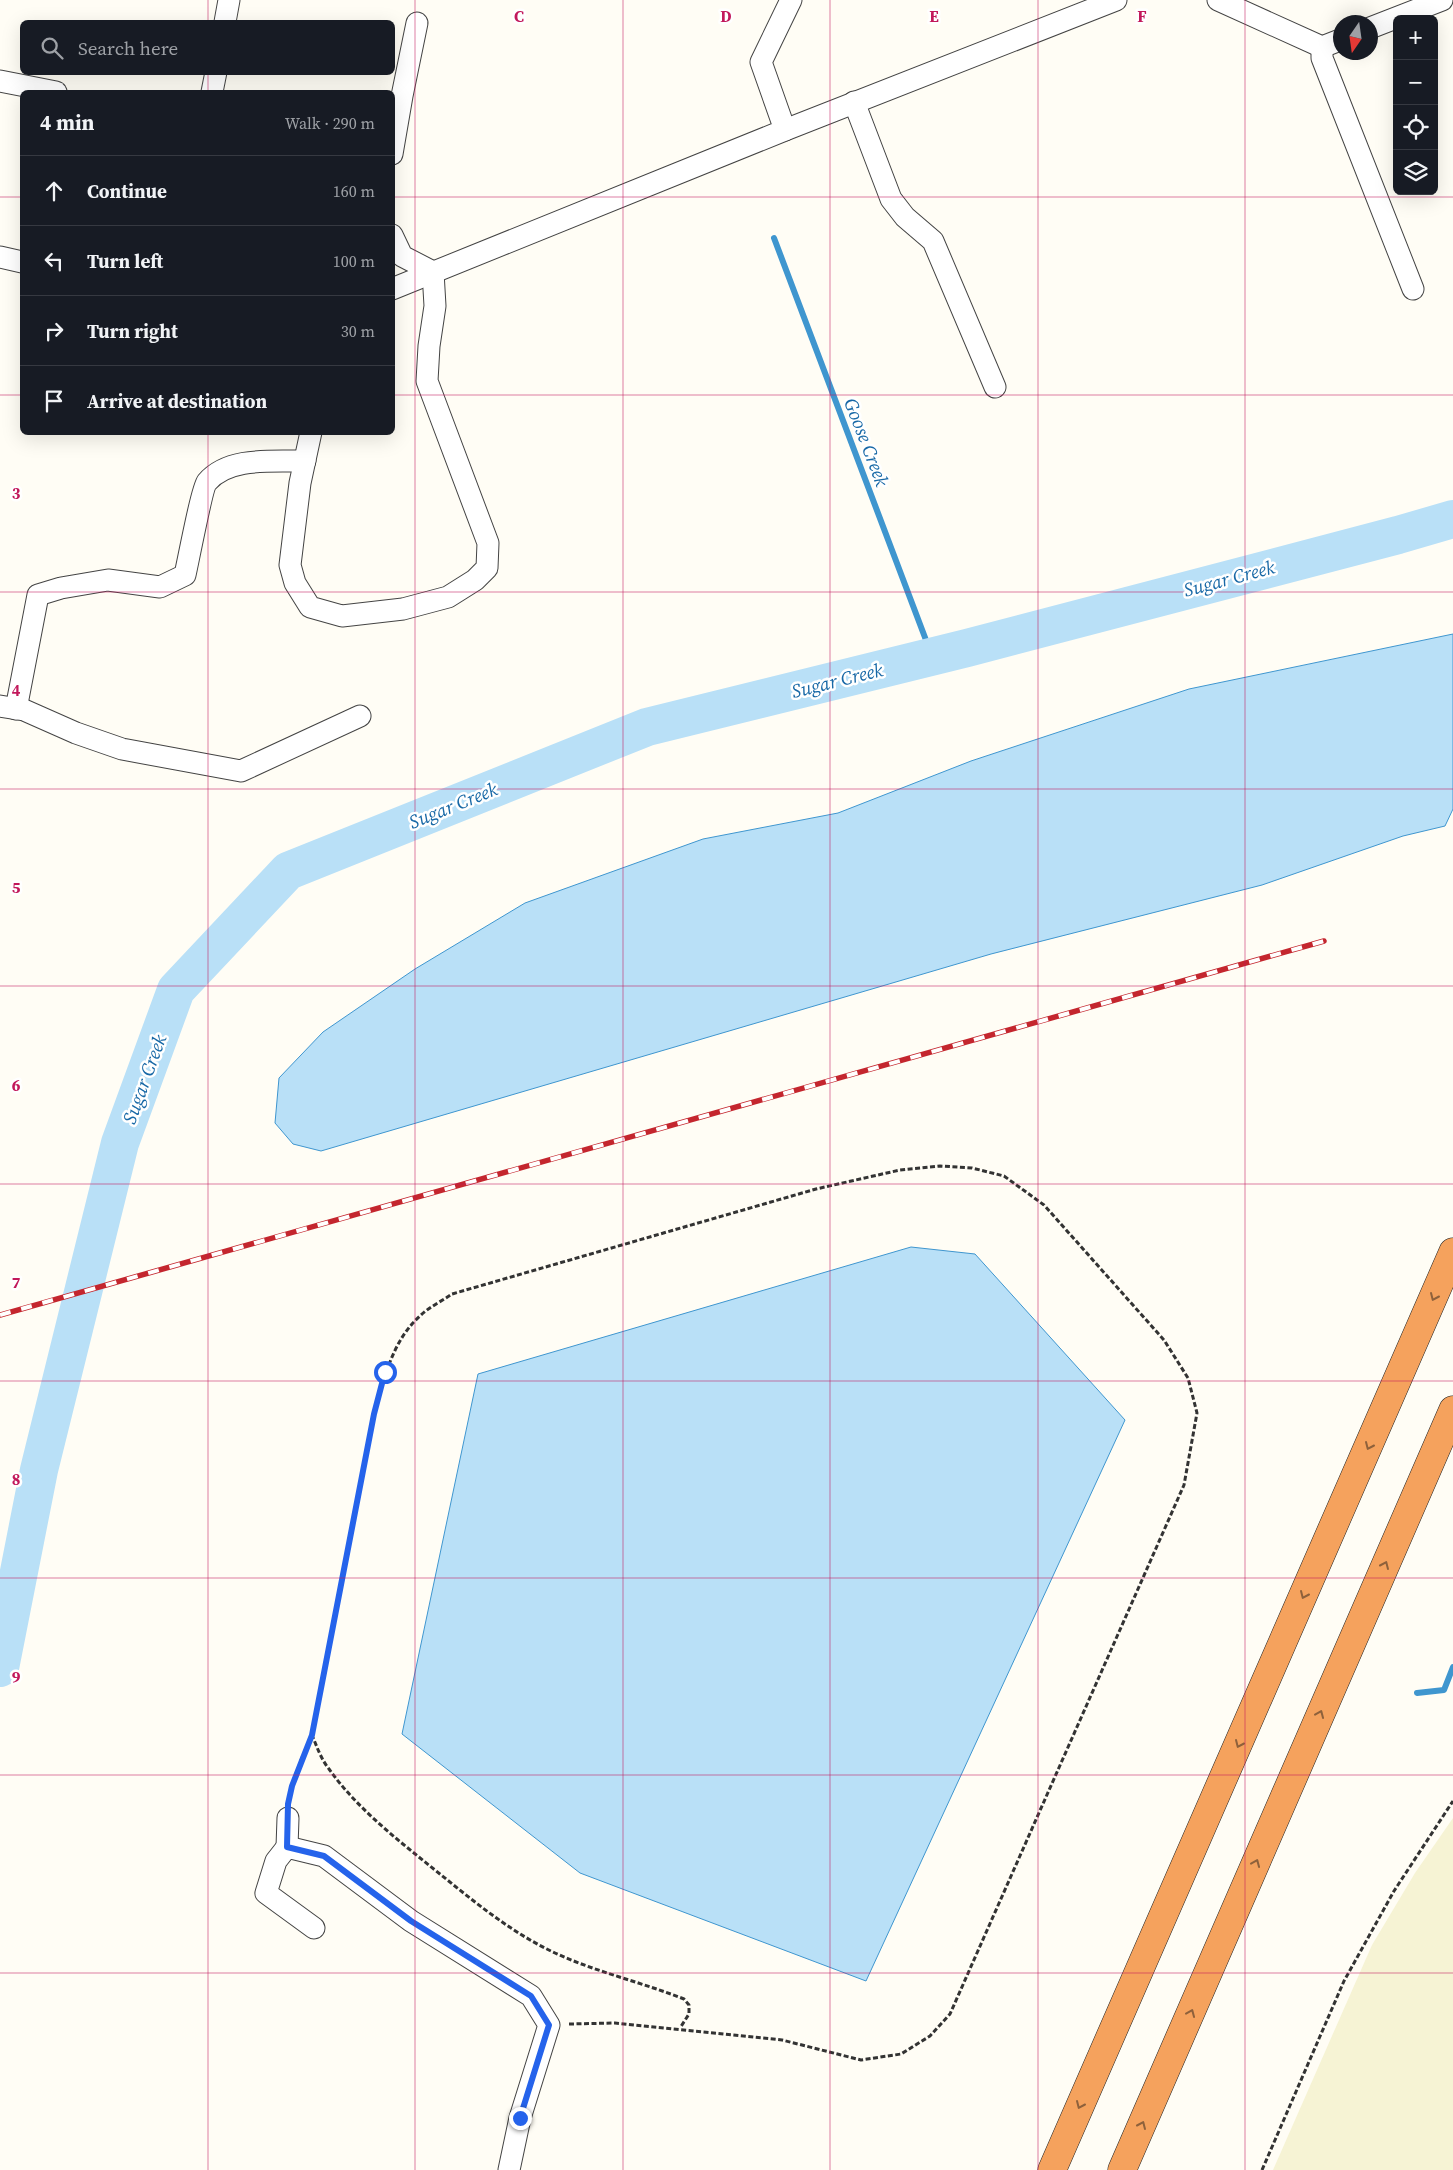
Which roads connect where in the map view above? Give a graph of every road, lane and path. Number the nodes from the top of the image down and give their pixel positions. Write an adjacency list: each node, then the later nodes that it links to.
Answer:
1 (229, 0): 6 (lane)
2 (791, 0): 15 (lane)
3 (1116, 0): 14 (lane)
4 (1218, 0): 9 (lane)
5 (1442, 0): 8 (lane)
6 (225, 20)
7 (417, 23): 16 (lane)
8 (1378, 25)
9 (1331, 44): 22 (lane)
10 (215, 75): 13 (lane)
11 (0, 80): 12 (lane)
12 (47, 90)
13 (212, 90)
14 (854, 102): 15 (lane); 23 (lane)
15 (785, 130): 20 (lane)
16 (395, 137)
17 (395, 242): 20 (lane)
18 (0, 257): 19 (lane)
19 (20, 262)
20 (433, 272): 21 (lane); 25 (lane)
21 (395, 288)
22 (1413, 289)
23 (995, 387)
24 (310, 435): 25 (lane)
25 (305, 461): 26 (lane)
26 (8, 708): 27 (lane)
27 (360, 716)
28 (1453, 1252): 38 (highway, one-way to 38)
29 (1453, 1410): 39 (highway, one-way to 29)
30 (312, 1735): 32 (path); 36 (path); 36 (path)
31 (1453, 1801): 40 (path)
32 (288, 1818): 33 (lane)
33 (287, 1847): 34 (lane); 35 (lane)
34 (314, 1928)
35 (549, 2025): 36 (path); 37 (lane)
36 (680, 2028)
37 (509, 2170)
38 (1052, 2170)
39 (1122, 2170)
40 (1262, 2170)

